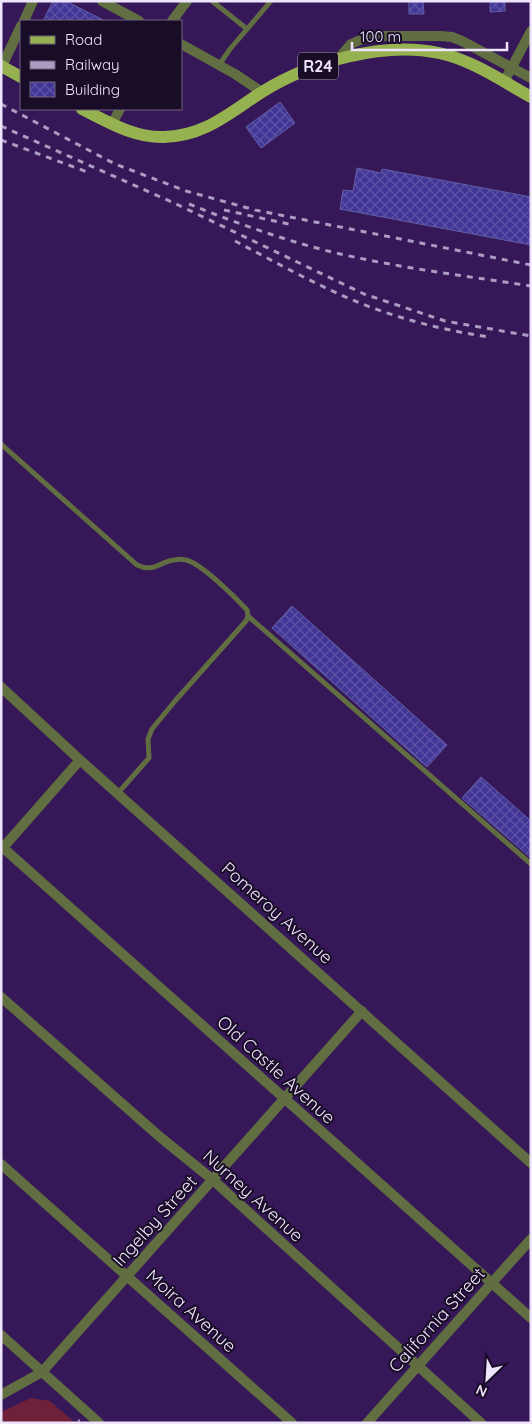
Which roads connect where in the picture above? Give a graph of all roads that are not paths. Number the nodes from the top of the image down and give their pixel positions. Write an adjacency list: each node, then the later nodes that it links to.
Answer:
1 (33, 1): 6 (street)
2 (102, 1): 7 (street)
3 (188, 1): 8 (street)
4 (212, 1): 10 (lane)
5 (271, 1): 10 (lane)
6 (24, 20)
7 (137, 20)
8 (173, 20)
9 (20, 28): 15 (street)
10 (247, 29): 14 (lane)
11 (531, 31): 16 (street)
12 (182, 45): 14 (street)
13 (338, 59): 16 (street); 19 (main road, R24); 20 (main road, R24)
14 (219, 65): 20 (street)
15 (2, 66): 17 (main road)
16 (512, 68): 18 (street); 19 (street)
17 (20, 75)
18 (531, 78)
19 (504, 82): 21 (main road, R24)
20 (262, 92): 24 (main road, R24)
21 (531, 97)
22 (84, 110): 24 (main road, R24)
23 (119, 110): 24 (street)
24 (112, 124)
25 (1, 444): 26 (lane)
26 (248, 616): 29 (lane); 31 (lane)
27 (1, 687): 28 (street, Pomeroy Avenue)
28 (80, 760): 29 (street, Pomeroy Avenue); 30 (street)
29 (118, 793): 33 (street, Pomeroy Avenue)
30 (2, 848): 34 (street, Old Castle Avenue)
31 (531, 864)
32 (1, 997): 37 (street, Nurney Avenue)
33 (362, 1011): 34 (street, Ingelby Street); 35 (street, Pomeroy Avenue)
34 (285, 1100): 37 (street, Ingelby Street); 40 (street, Old Castle Avenue)
35 (531, 1163)
36 (1, 1164): 39 (street, Moira Avenue)
37 (213, 1180): 39 (street, Ingelby Street); 43 (street, Nurney Avenue)
38 (531, 1239): 40 (street, California Street)
39 (127, 1276): 44 (street, Ingelby Street); 47 (street, Moira Avenue)
40 (492, 1283): 41 (street, Old Castle Avenue); 43 (street, California Street)
41 (531, 1318)
42 (1, 1335): 44 (street)
43 (417, 1366): 48 (street, California Street); 49 (street, Nurney Avenue)
44 (42, 1372): 45 (street, Ingelby Street); 46 (street)
45 (1, 1395)
46 (99, 1423)
47 (292, 1423)
48 (366, 1423)
49 (480, 1423)

